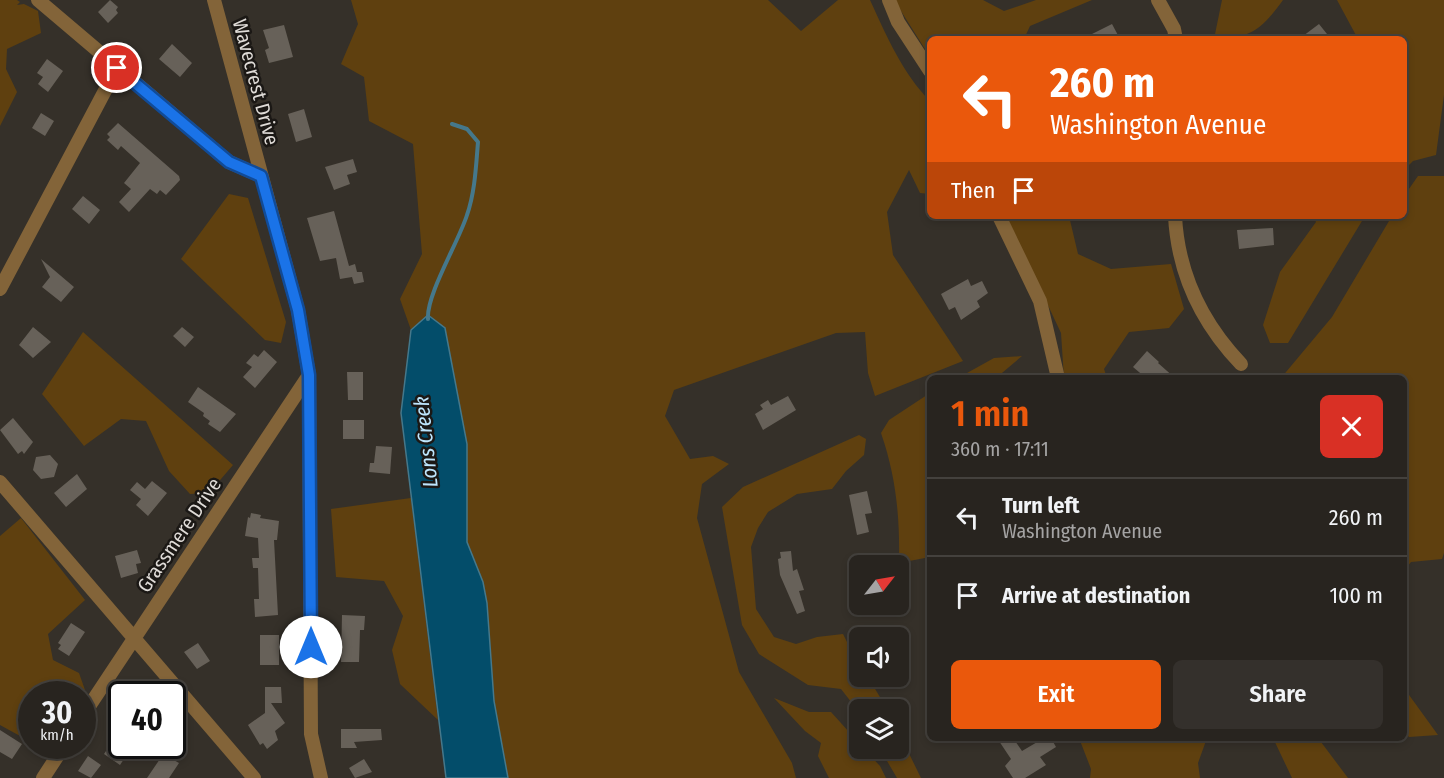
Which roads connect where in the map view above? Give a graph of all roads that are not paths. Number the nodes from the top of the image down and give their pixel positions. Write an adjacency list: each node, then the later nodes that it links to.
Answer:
1 (38, 0): 7 (street)
2 (214, 0): 8 (street, Wavecrest Drive)
3 (889, 0): 6 (street)
4 (1158, 0): 5 (street)
5 (1175, 36)
6 (927, 66)
7 (117, 68): 8 (street); 11 (street)
8 (261, 176): 13 (street, Wavecrest Drive)
9 (1000, 219): 14 (street)
10 (1175, 219): 12 (street)
11 (0, 289)
12 (1241, 364)
13 (309, 375): 16 (street, Grassmere Drive); 19 (street, Wavecrest Drive)
14 (1057, 375)
15 (0, 482): 16 (street)
16 (134, 638): 17 (street, Grassmere Drive); 21 (street)
17 (96, 696)
18 (55, 759): 20 (street)
19 (319, 774)
20 (43, 778)
21 (254, 778)

